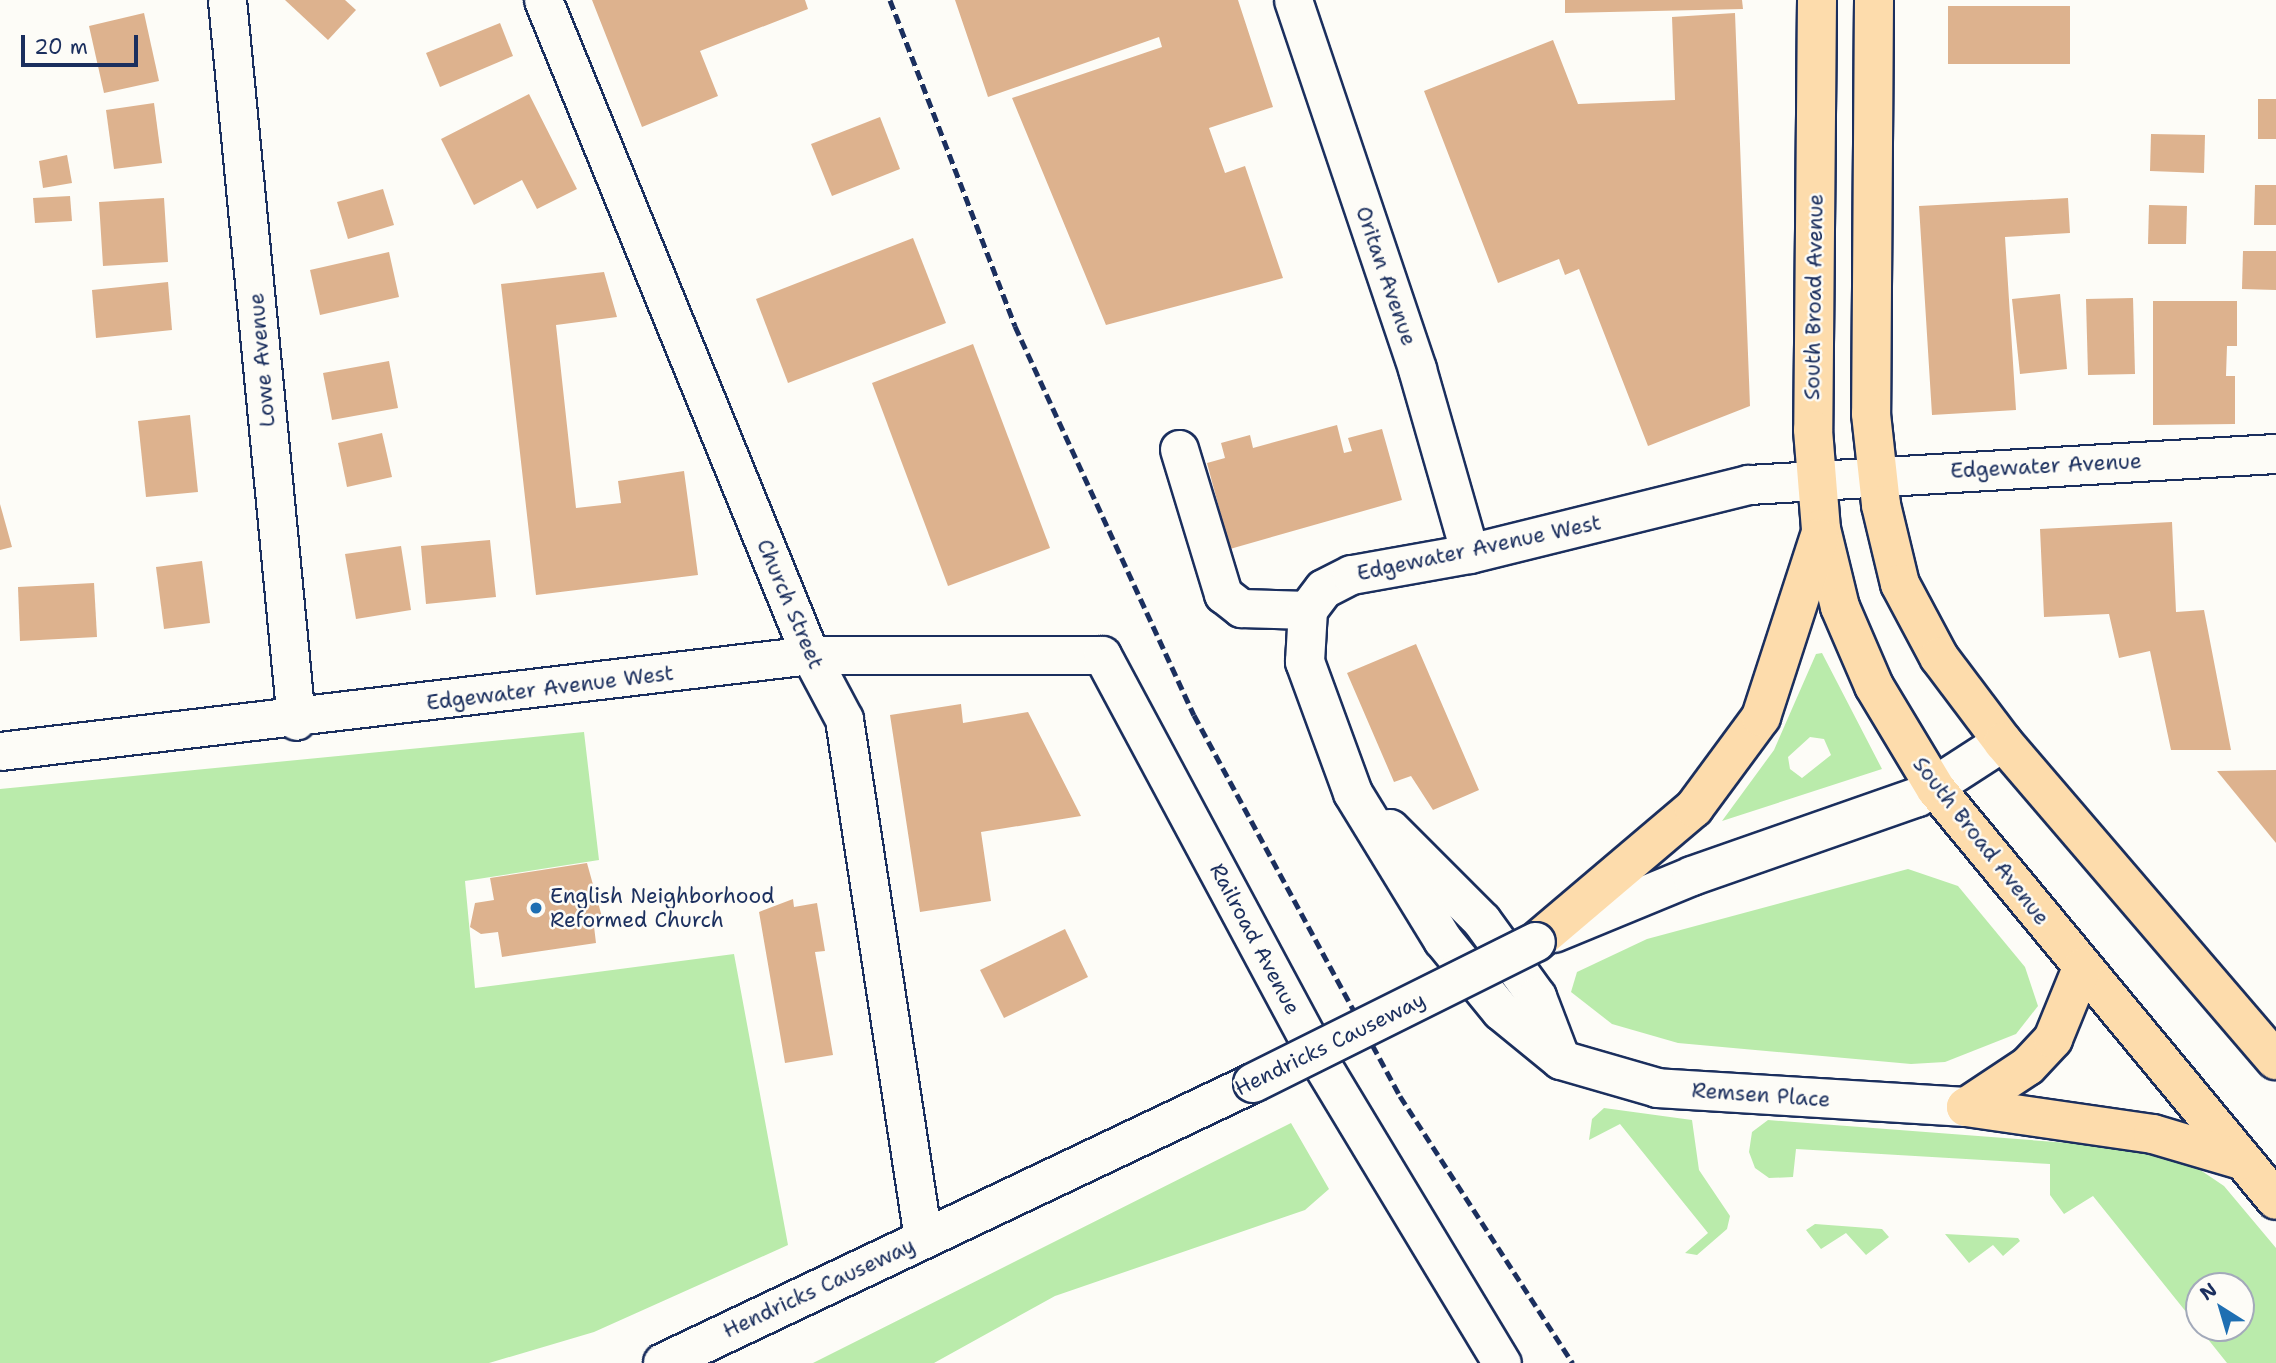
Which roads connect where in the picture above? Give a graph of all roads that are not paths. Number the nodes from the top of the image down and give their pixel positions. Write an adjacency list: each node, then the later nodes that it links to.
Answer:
1 (228, 0): 15 (street, Lowe Avenue)
2 (543, 0): 13 (street, Church Street)
3 (1293, 0): 11 (street, Oritan Avenue)
4 (1817, 0): 9 (main road, South Broad Avenue)
5 (1874, 0): 8 (main road)
6 (1179, 449): 12 (street)
7 (2276, 454): 8 (street, Edgewater Avenue)
8 (1876, 475): 9 (street, Edgewater Avenue); 16 (main road)
9 (1816, 480): 10 (main road, South Broad Avenue); 11 (street, Edgewater Avenue West)
10 (1821, 529): 18 (main road, South Broad Avenue); 19 (main road)
11 (1470, 555): 12 (street, Edgewater Avenue West)
12 (1308, 610): 22 (street, Remsen Place)
13 (810, 655): 14 (street, Edgewater Avenue West); 15 (street, Edgewater Avenue West); 25 (street, Church Street)
14 (1102, 655): 27 (street, Railroad Avenue)
15 (296, 721): 17 (street, Edgewater Avenue West)
16 (2003, 742): 18 (street, Hendricks Causeway); 21 (main road)
17 (0, 751)
18 (1936, 789): 19 (street, Hendricks Causeway); 20 (main road, South Broad Avenue)
19 (1536, 942): 25 (street, Hendricks Causeway, bridge)
20 (2082, 968): 22 (main road); 23 (main road, South Broad Avenue)
21 (2276, 1060)
22 (1966, 1107): 23 (main road)
23 (2242, 1161): 24 (main road, South Broad Avenue)
24 (2276, 1200)
25 (923, 1238): 26 (street, Hendricks Causeway)
26 (663, 1363)
27 (1502, 1363)

